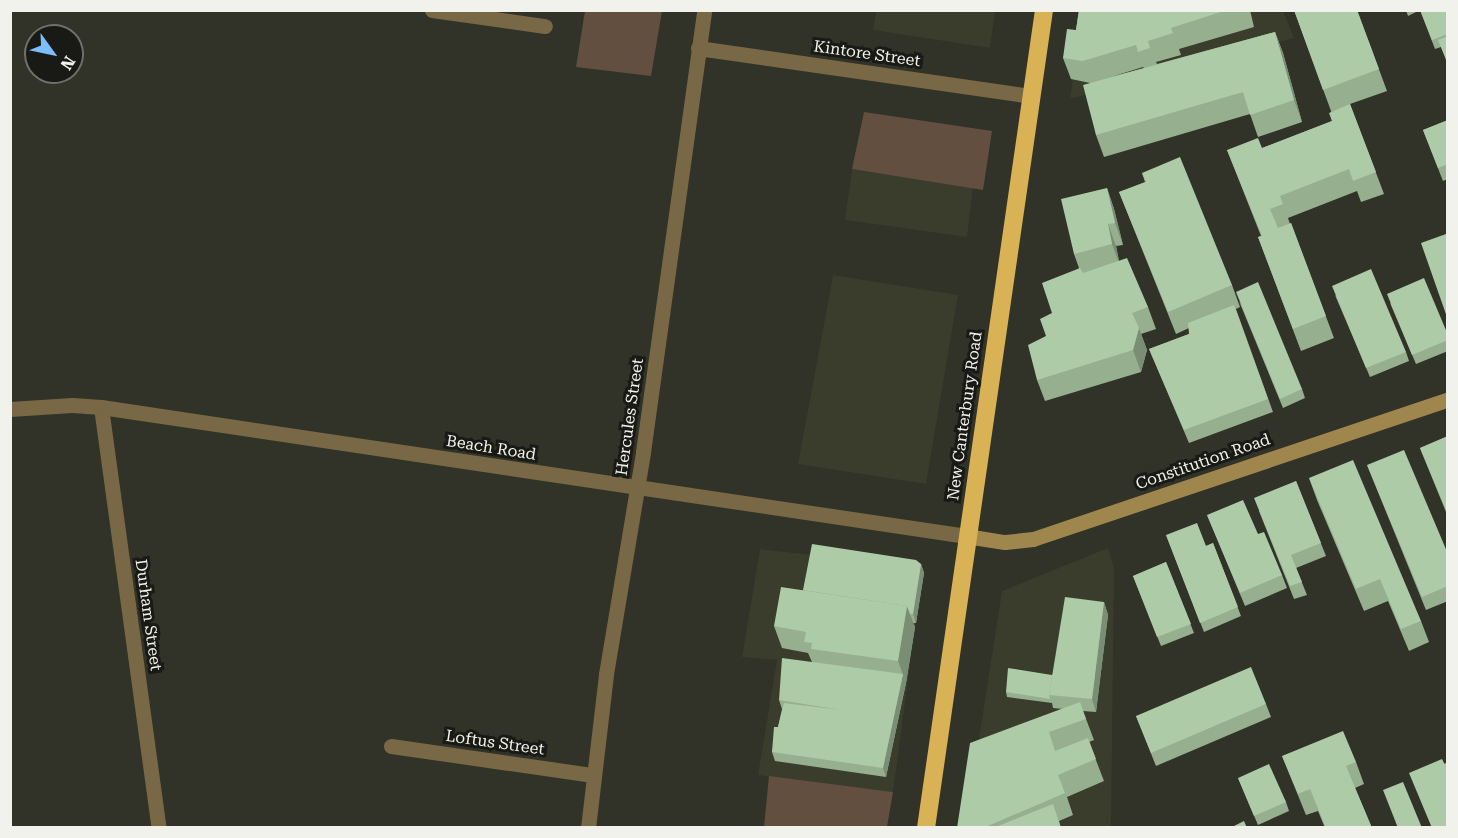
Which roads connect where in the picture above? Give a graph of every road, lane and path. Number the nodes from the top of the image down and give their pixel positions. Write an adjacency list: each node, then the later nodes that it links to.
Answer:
1 (432, 10): 4 (street)
2 (704, 10): 5 (street, Hercules Street)
3 (1044, 10): 6 (highway, New Canterbury Road)
4 (545, 26)
5 (698, 48): 6 (street, Kintore Street); 10 (street, Hercules Street)
6 (1032, 96): 11 (highway, New Canterbury Road)
7 (1448, 399): 11 (street, Constitution Road)
8 (101, 407): 9 (street, Beach Road); 10 (street, Beach Road); 14 (street, Durham Street)
9 (10, 410)
10 (638, 488): 11 (street, Beach Road); 13 (street, Hercules Street)
11 (966, 536): 16 (highway, New Canterbury Road)
12 (392, 746): 13 (street, Loftus Street)
13 (593, 775): 15 (street, Hercules Street)
14 (159, 828)
15 (588, 828)
16 (926, 828)

